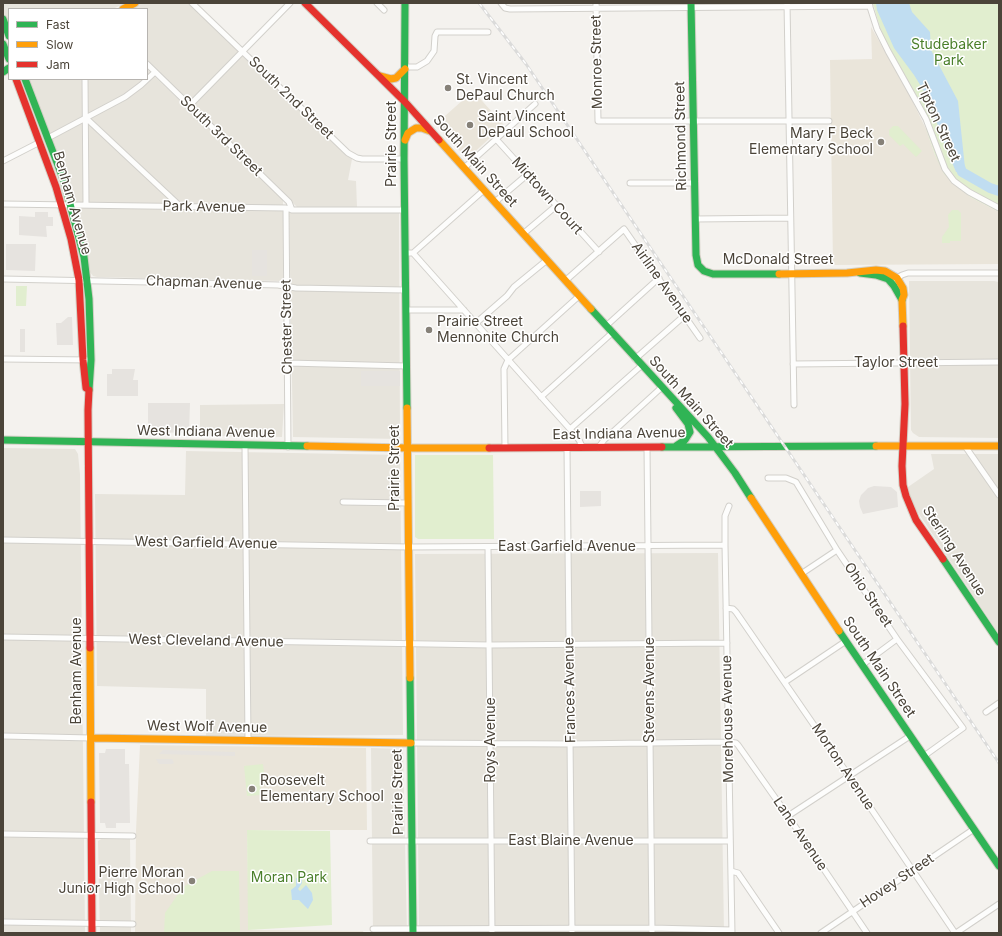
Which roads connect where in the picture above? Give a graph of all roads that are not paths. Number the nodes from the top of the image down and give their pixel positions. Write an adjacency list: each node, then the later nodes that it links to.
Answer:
1 (135, 3): 12 (main road)
2 (192, 3): 18 (street, South 2nd Street)
3 (290, 3): 18 (street)
4 (304, 3): 23 (main road, South Main Street)
5 (377, 3): 13 (street)
6 (405, 3): 21 (main road, Prairie Street)
7 (502, 4): 8 (street)
8 (596, 5): 9 (street); 35 (street, Monroe Street)
9 (691, 5): 10 (street); 35 (main road, Richmond Street)
10 (787, 5): 11 (street); 34 (street)
11 (870, 5): 55 (street, Tipton Street)
12 (125, 8)
13 (384, 10)
14 (3, 20): 16 (main road)
15 (488, 32): 21 (street)
16 (8, 33)
17 (3, 44): 19 (main road)
18 (243, 52): 31 (street); 41 (street, South 2nd Street)
19 (8, 57)
20 (148, 65): 22 (street, South 3rd Street)
21 (405, 68): 23 (main road); 29 (main road, Prairie Street)
22 (155, 72): 24 (street); 31 (street, South 3rd Street)
23 (379, 76): 29 (main road, South Main Street)
24 (148, 78)
25 (16, 80): 39 (main road, Benham Avenue)
26 (25, 80): 37 (main road, Benham Avenue)
27 (85, 80): 32 (street)
28 (146, 80): 32 (street)
29 (405, 102): 36 (main road, South Main Street); 40 (main road, Prairie Street)
30 (535, 104): 38 (street)
31 (190, 106): 56 (street, South 3rd Street)
32 (86, 118): 37 (street); 52 (street); 53 (street)
33 (829, 120): 34 (street)
34 (789, 121): 35 (street); 58 (street)
35 (694, 122): 46 (main road, Richmond Street)
36 (432, 132): 40 (main road); 43 (main road, South Main Street)
37 (48, 138): 51 (main road, Benham Avenue)
38 (496, 139): 43 (street); 44 (street, Midtown Court)
39 (40, 142): 42 (street); 50 (main road, Benham Avenue)
40 (404, 142): 41 (main road, Prairie Street)
41 (404, 159): 57 (main road, Prairie Street)
42 (3, 161)
43 (464, 168): 47 (main road, South Main Street)
44 (528, 174): 48 (street); 54 (street, Midtown Court)
45 (630, 183): 46 (street)
46 (694, 183): 59 (main road, Richmond Street)
47 (484, 190): 48 (main road, South Main Street); 62 (street)
48 (495, 202): 60 (main road, South Main Street)
49 (3, 204): 50 (street, Park Avenue)
50 (61, 204): 51 (street, Park Avenue); 69 (main road, Benham Avenue)
51 (71, 204): 52 (street, Park Avenue); 70 (main road, Benham Avenue)
52 (86, 205): 53 (street, Park Avenue)
53 (180, 206): 56 (street, Park Avenue)
54 (556, 206): 60 (street); 61 (street, Midtown Court)
55 (999, 208)
56 (289, 209): 57 (street, Park Avenue); 73 (street, Chester Street)
57 (405, 210): 62 (main road, Prairie Street)
58 (790, 218): 59 (street); 66 (street)
59 (695, 219): 64 (main road, Richmond Street)
60 (523, 234): 63 (main road, South Main Street)
61 (599, 252): 67 (street, Airline Avenue); 71 (street)
62 (409, 253): 74 (main road, Prairie Street); 77 (street)
63 (547, 260): 71 (main road, South Main Street); 79 (street)
64 (700, 268): 66 (main road, McDonald Street)
65 (999, 273): 72 (street)
66 (791, 274): 72 (main road, McDonald Street); 90 (street)
67 (659, 278): 78 (street, Airline Avenue); 80 (street)
68 (3, 279): 69 (street, Chapman Avenue)
69 (79, 280): 70 (street, Chapman Avenue); 85 (main road, Benham Avenue)
70 (87, 280): 73 (street, Chapman Avenue); 86 (main road, Benham Avenue)
71 (565, 281): 75 (main road, South Main Street)
72 (895, 281): 91 (main road)
73 (286, 286): 74 (street, Chapman Avenue); 89 (street, Chester Street)
74 (405, 290): 76 (main road, Prairie Street)
75 (579, 296): 80 (main road, South Main Street); 87 (street)
76 (406, 310): 77 (street); 92 (main road, Prairie Street)
77 (464, 310): 79 (street)
78 (684, 316): 82 (street, Airline Avenue); 84 (street)
79 (476, 323): 87 (street)
80 (606, 326): 81 (main road, South Main Street)
81 (612, 333): 84 (main road, South Main Street); 95 (street)
82 (700, 338)
83 (3, 359): 85 (street)
84 (635, 359): 93 (main road, South Main Street)
85 (83, 360): 86 (street); 98 (main road, Benham Avenue)
86 (91, 360): 98 (main road, Benham Avenue)
87 (508, 360): 95 (street); 111 (street)
88 (999, 362): 91 (street, Taylor Street)
89 (288, 363): 92 (street); 107 (street, Chester Street)
90 (792, 364): 91 (street, Taylor Street); 97 (street)
91 (904, 364): 104 (main road)
92 (407, 366): 110 (main road, Prairie Street)
93 (641, 366): 94 (main road, South Main Street); 99 (street)
94 (662, 387): 96 (main road, South Main Street); 114 (street)
95 (541, 397): 99 (street)
96 (674, 400): 103 (main road); 109 (main road, South Main Street)
97 (794, 405)
98 (88, 410): 101 (main road, Benham Avenue)
99 (570, 429): 113 (street)
100 (3, 440): 101 (main road, West Indiana Avenue)
101 (89, 442): 102 (main road, West Indiana Avenue); 121 (main road, Benham Avenue)
102 (245, 446): 107 (main road, West Indiana Avenue); 122 (street)
103 (675, 446): 108 (main road, East Indiana Avenue); 109 (main road, East Indiana Avenue)
104 (903, 446): 105 (main road, East Indiana Avenue); 109 (main road, East Indiana Avenue); 136 (main road, Sterling Avenue)
105 (966, 446): 106 (main road, East Indiana Avenue); 116 (street)
106 (999, 446)
107 (288, 447): 110 (main road, West Indiana Avenue)
108 (647, 447): 114 (main road, East Indiana Avenue); 124 (street, Stevens Avenue)
109 (715, 447): 129 (main road, South Main Street)
110 (408, 448): 111 (main road, East Indiana Avenue); 118 (main road, Prairie Street)
111 (505, 448): 112 (main road, East Indiana Avenue)
112 (567, 448): 113 (main road, East Indiana Avenue); 127 (street, Frances Avenue)
113 (583, 448): 114 (main road, East Indiana Avenue)
114 (598, 448)
115 (768, 478): 128 (street, Ohio Street)
116 (999, 495)
117 (343, 502): 118 (street)
118 (408, 503): 125 (main road, Prairie Street)
119 (729, 506): 123 (street, Morehouse Avenue)
120 (3, 540): 121 (street, West Garfield Avenue)
121 (89, 541): 122 (street, West Garfield Avenue); 132 (main road, Benham Avenue)
122 (246, 544): 125 (street, West Garfield Avenue); 134 (street)
123 (725, 545): 124 (street, East Garfield Avenue); 130 (street, Morehouse Avenue)
124 (648, 546): 127 (street, East Garfield Avenue); 140 (street, Stevens Avenue)
125 (409, 547): 126 (street, East Garfield Avenue); 138 (main road, Prairie Street)
126 (488, 547): 127 (street, East Garfield Avenue); 141 (street, Roys Avenue)
127 (568, 547): 139 (street, Frances Avenue)
128 (837, 550): 129 (street); 133 (street, Ohio Street)
129 (801, 574): 135 (main road, South Main Street)
130 (726, 608): 137 (street, Morehouse Avenue); 143 (street, Morton Avenue)
131 (3, 637): 132 (street, West Cleveland Avenue)
132 (90, 639): 134 (street, West Cleveland Avenue); 148 (main road, Benham Avenue)
133 (897, 639): 142 (street); 155 (street, Ohio Street)
134 (247, 641): 138 (street, West Cleveland Avenue); 149 (street)
135 (846, 641): 142 (main road, South Main Street); 143 (street)
136 (999, 642)
137 (727, 643): 140 (street, West Cleveland Avenue); 150 (street, Morehouse Avenue)
138 (409, 644): 141 (street, West Cleveland Avenue); 151 (main road, Prairie Street)
139 (568, 644): 140 (street, West Cleveland Avenue); 141 (street, West Cleveland Avenue); 154 (street, Frances Avenue)
140 (650, 644): 152 (street, Stevens Avenue)
141 (490, 645): 153 (street, Roys Avenue)
142 (862, 665): 147 (main road, South Main Street)
143 (785, 682): 156 (street, Morton Avenue)
144 (999, 703): 145 (street)
145 (986, 712)
146 (3, 736): 148 (street, West Wolf Avenue)
147 (910, 736): 155 (main road, South Main Street); 156 (street)
148 (91, 738): 149 (main road, West Wolf Avenue); 160 (main road, Benham Avenue)
149 (248, 740): 151 (main road, West Wolf Avenue)
150 (728, 742): 152 (street); 157 (street, Lane Avenue); 166 (street, Morehouse Avenue)
151 (411, 743): 153 (street); 167 (main road, Prairie Street)
152 (650, 743): 154 (street); 162 (street, Stevens Avenue)
153 (490, 744): 154 (street); 164 (street, Roys Avenue)
154 (571, 744): 165 (street, Frances Avenue)
155 (924, 756): 158 (main road, South Main Street)
156 (849, 776): 157 (street); 169 (street, Morton Avenue)
157 (788, 816): 172 (street, Lane Avenue)
158 (974, 829): 168 (main road, South Main Street); 169 (street, Hovey Street)
159 (3, 834): 160 (street)
160 (91, 835): 161 (street); 174 (main road, Benham Avenue)
161 (133, 836)
162 (651, 840): 165 (street, East Blaine Avenue); 166 (street, East Blaine Avenue); 180 (street, Stevens Avenue)
163 (370, 841): 167 (street, East Blaine Avenue)
164 (491, 841): 165 (street, East Blaine Avenue); 167 (street, East Blaine Avenue); 178 (street, Roys Avenue)
165 (571, 841): 179 (street, Frances Avenue)
166 (730, 841): 170 (street, Morehouse Avenue)
167 (412, 842): 177 (main road, Prairie Street)
168 (999, 866)
169 (913, 870): 172 (street, Hovey Street); 186 (street, Morton Avenue)
170 (731, 871): 181 (street, Morehouse Avenue); 183 (street)
171 (999, 904): 186 (street)
172 (852, 912): 184 (street, Hovey Street); 185 (street, Lane Avenue)
173 (3, 922): 174 (street)
174 (92, 924): 175 (street); 182 (main road, Benham Avenue)
175 (133, 924)
176 (373, 929): 177 (street)
177 (413, 931): 178 (street)
178 (492, 931): 179 (street)
179 (572, 931): 180 (street)
180 (652, 931): 181 (street)
181 (732, 931)
182 (92, 933)
183 (779, 933)
184 (821, 933)
185 (867, 933)
186 (955, 933)

